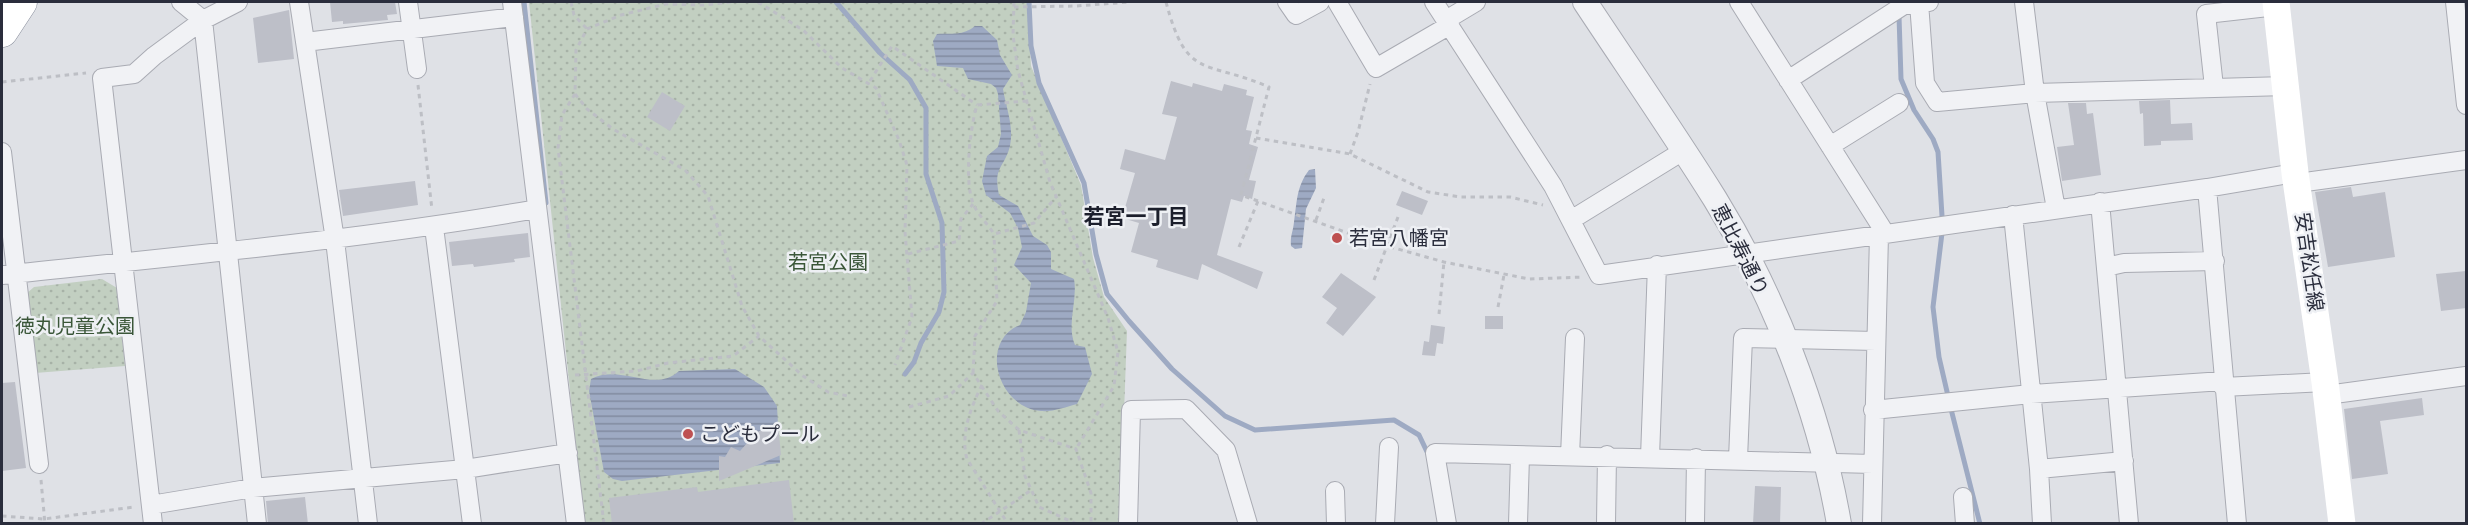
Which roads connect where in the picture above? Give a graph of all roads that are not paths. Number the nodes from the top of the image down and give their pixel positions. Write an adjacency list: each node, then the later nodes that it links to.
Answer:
1 (21, 2): 21 (highway)
2 (181, 2): 18 (street)
3 (238, 2): 18 (street)
4 (299, 2): 22 (street)
5 (408, 2): 20 (street)
6 (1287, 2): 7 (street)
7 (1320, 2)
8 (1337, 2): 19 (street)
9 (1434, 2): 19 (street)
10 (1476, 2): 19 (street)
11 (1585, 2): 32 (street, 恵比寿通り)
12 (1738, 2): 25 (street)
13 (1924, 2): 25 (street); 28 (street)
14 (2024, 2): 28 (street)
15 (2455, 2): 23 (street)
16 (2277, 4): 26 (main road, 安吉松任線); 27 (street)
17 (513, 10): 20 (street); 38 (street)
18 (203, 20): 45 (street); 48 (street)
19 (1448, 23): 41 (street)
20 (411, 30): 22 (street); 24 (street)
21 (2, 32)
22 (305, 42): 44 (street)
23 (2464, 65): 30 (street)
24 (417, 69)
25 (1788, 80): 31 (street)
26 (2286, 86): 27 (street); 35 (main road, 安吉松任線)
27 (2214, 87): 28 (street)
28 (2035, 93): 39 (street)
29 (1899, 103): 31 (street)
30 (2466, 105)
31 (1830, 146): 43 (street)
32 (1683, 151): 41 (street); 46 (street, 恵比寿通り)
33 (2, 152): 51 (street)
34 (2466, 160): 35 (street)
35 (2296, 178): 36 (street); 58 (main road, 安吉松任線)
36 (2207, 188): 37 (street); 47 (street)
37 (2100, 202): 39 (street); 50 (street)
38 (537, 209): 42 (street); 62 (street)
39 (2056, 209): 40 (street)
40 (2013, 215): 43 (street); 59 (street)
41 (1571, 220): 49 (street)
42 (434, 227): 44 (street); 73 (street)
43 (1879, 235): 46 (street); 54 (street)
44 (335, 240): 45 (street); 75 (street)
45 (229, 250): 48 (street); 76 (street)
46 (1745, 253): 49 (street); 53 (street, 恵比寿通り)
47 (2215, 261): 50 (street); 56 (street)
48 (124, 262): 51 (street); 79 (street)
49 (1657, 265): 66 (street)
50 (2106, 267): 57 (street)
51 (9, 274): 71 (street)
52 (1575, 338): 65 (street)
53 (1784, 338): 54 (street); 68 (street); 70 (street, 恵比寿通り)
54 (1876, 341): 60 (street)
55 (2466, 376): 58 (street)
56 (2223, 384): 57 (street); 58 (street); 98 (street)
57 (2117, 388): 59 (street); 69 (street)
58 (2326, 389): 99 (main road, 安吉松任線)
59 (2031, 394): 60 (street); 74 (street)
60 (1873, 410): 72 (street)
61 (1389, 447): 89 (street)
62 (568, 453): 73 (street); 85 (street)
63 (1607, 455): 65 (street); 66 (street); 91 (street)
64 (1520, 456): 65 (street); 80 (street); 90 (street)
65 (1570, 456)
66 (1650, 457): 67 (street)
67 (1696, 458): 68 (street); 92 (street)
68 (1738, 459): 70 (street)
69 (2124, 461): 74 (street); 97 (street)
70 (1826, 462): 72 (street); 93 (street, 恵比寿通り)
71 (39, 464)
72 (1873, 464): 94 (street)
73 (465, 469): 75 (street); 84 (street)
74 (2039, 469): 96 (street)
75 (362, 476): 76 (street); 83 (street)
76 (254, 488): 79 (street); 82 (street)
77 (1335, 491): 88 (street)
78 (1963, 497): 95 (street)
79 (150, 505): 81 (street)
80 (1442, 523)
81 (153, 524)
82 (257, 524)
83 (368, 524)
84 (472, 524)
85 (576, 524)
86 (1128, 524): 87 (street)
87 (1248, 524)
88 (1336, 524)
89 (1385, 524)
90 (1518, 524)
91 (1606, 524)
92 (1695, 524)
93 (1839, 524)
94 (1872, 524)
95 (1965, 524)
96 (2042, 524)
97 (2129, 524)
98 (2237, 524)
99 (2342, 524)

